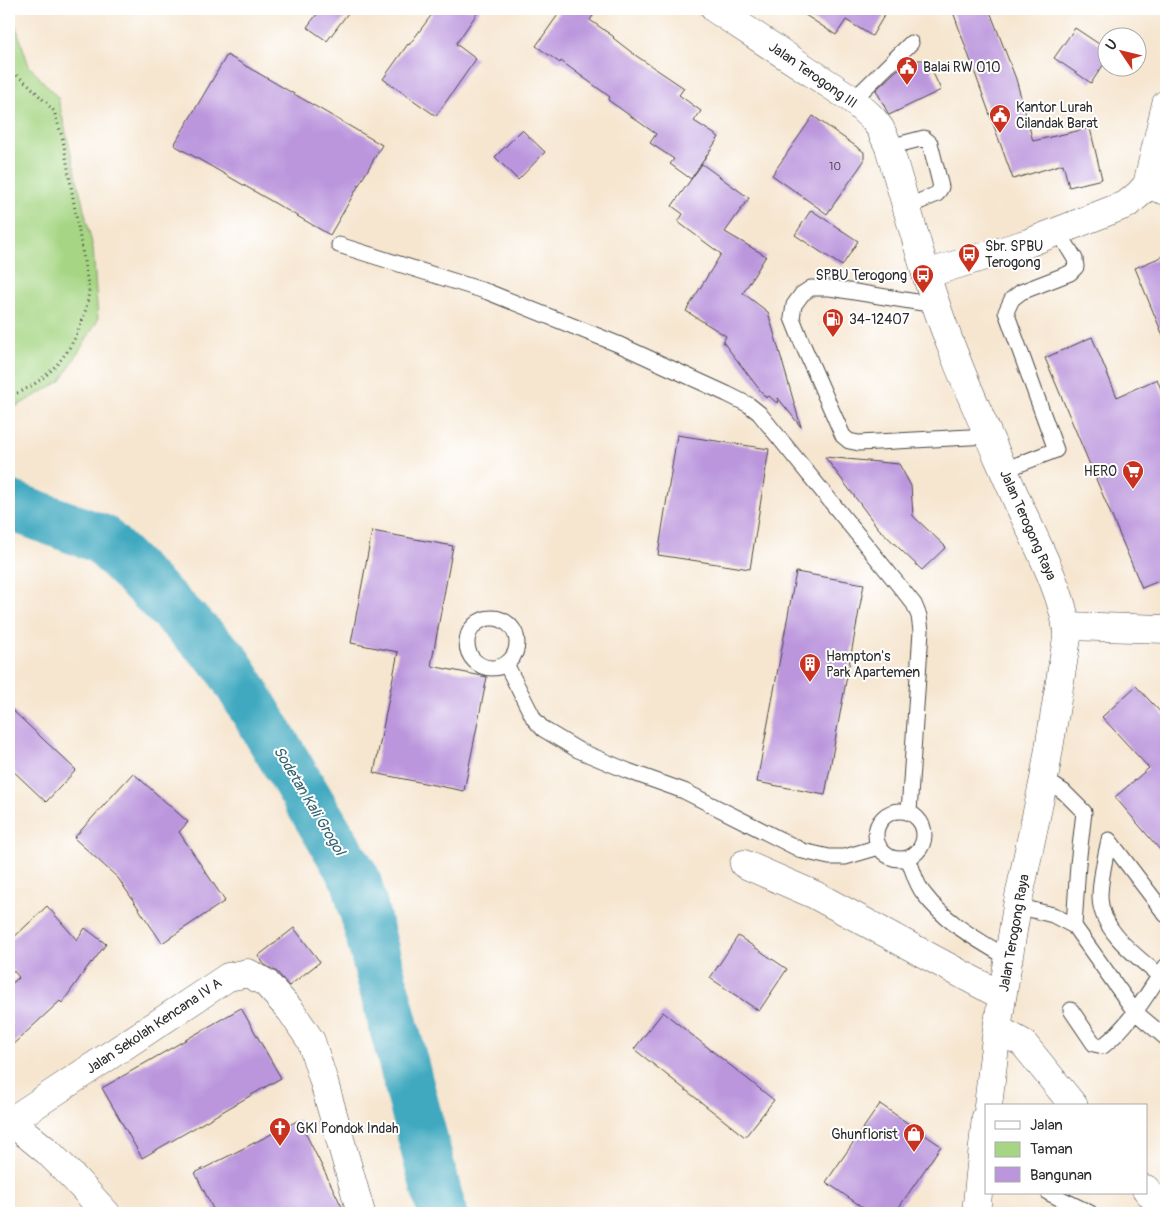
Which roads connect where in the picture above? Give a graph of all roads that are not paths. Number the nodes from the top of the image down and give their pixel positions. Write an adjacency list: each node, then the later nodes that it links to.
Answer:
1 (715, 9): 3 (street, Jalan Terogong III)
2 (910, 43): 3 (lane)
3 (853, 100): 5 (street, Jalan Terogong III)
4 (1166, 104): 6 (street)
5 (889, 147): 7 (street, Jalan Terogong III); 7 (lane)
6 (1156, 188): 8 (street)
7 (906, 207): 10 (street, Jalan Terogong III)
8 (1058, 231): 10 (street); 13 (lane)
9 (339, 245): 18 (lane)
10 (926, 274): 11 (street, Jalan Terogong Raya)
11 (935, 304): 12 (street, Jalan Terogong Raya); 12 (lane)
12 (988, 436): 13 (street, Jalan Terogong Raya)
13 (1004, 470): 14 (street, Jalan Terogong Raya)
14 (1067, 626): 15 (street); 17 (street, Jalan Terogong Raya)
15 (1166, 629)
16 (506, 664): 19 (lane)
17 (1044, 780): 22 (street, Jalan Terogong Raya); 24 (lane)
18 (909, 812): 19 (lane); 20 (lane)
19 (879, 847): 20 (lane)
20 (908, 858): 25 (lane)
21 (744, 864): 27 (street)
22 (1017, 906): 24 (lane); 25 (street, Jalan Terogong Raya)
23 (1166, 915): 26 (lane)
24 (1074, 926): 29 (lane)
25 (1008, 958): 27 (street, Jalan Terogong Raya)
26 (1163, 971): 29 (lane)
27 (1002, 996): 30 (street, Jalan Terogong Raya)
28 (1071, 1010): 29 (lane)
29 (1135, 1012): 31 (lane)
30 (997, 1029): 32 (street, Jalan Terogong Raya); 33 (street)
31 (1166, 1038)
32 (988, 1104)
33 (1072, 1104)
34 (10, 1121): 40 (street); 41 (street, Jalan Sekolah Kencana IV A)
35 (985, 1139): 36 (street)
36 (984, 1162): 42 (street)
37 (1148, 1192): 39 (street)
38 (1051, 1194): 43 (lane)
39 (1166, 1212)
40 (106, 1213)
41 (361, 1213)
42 (976, 1213)
43 (1090, 1213)

